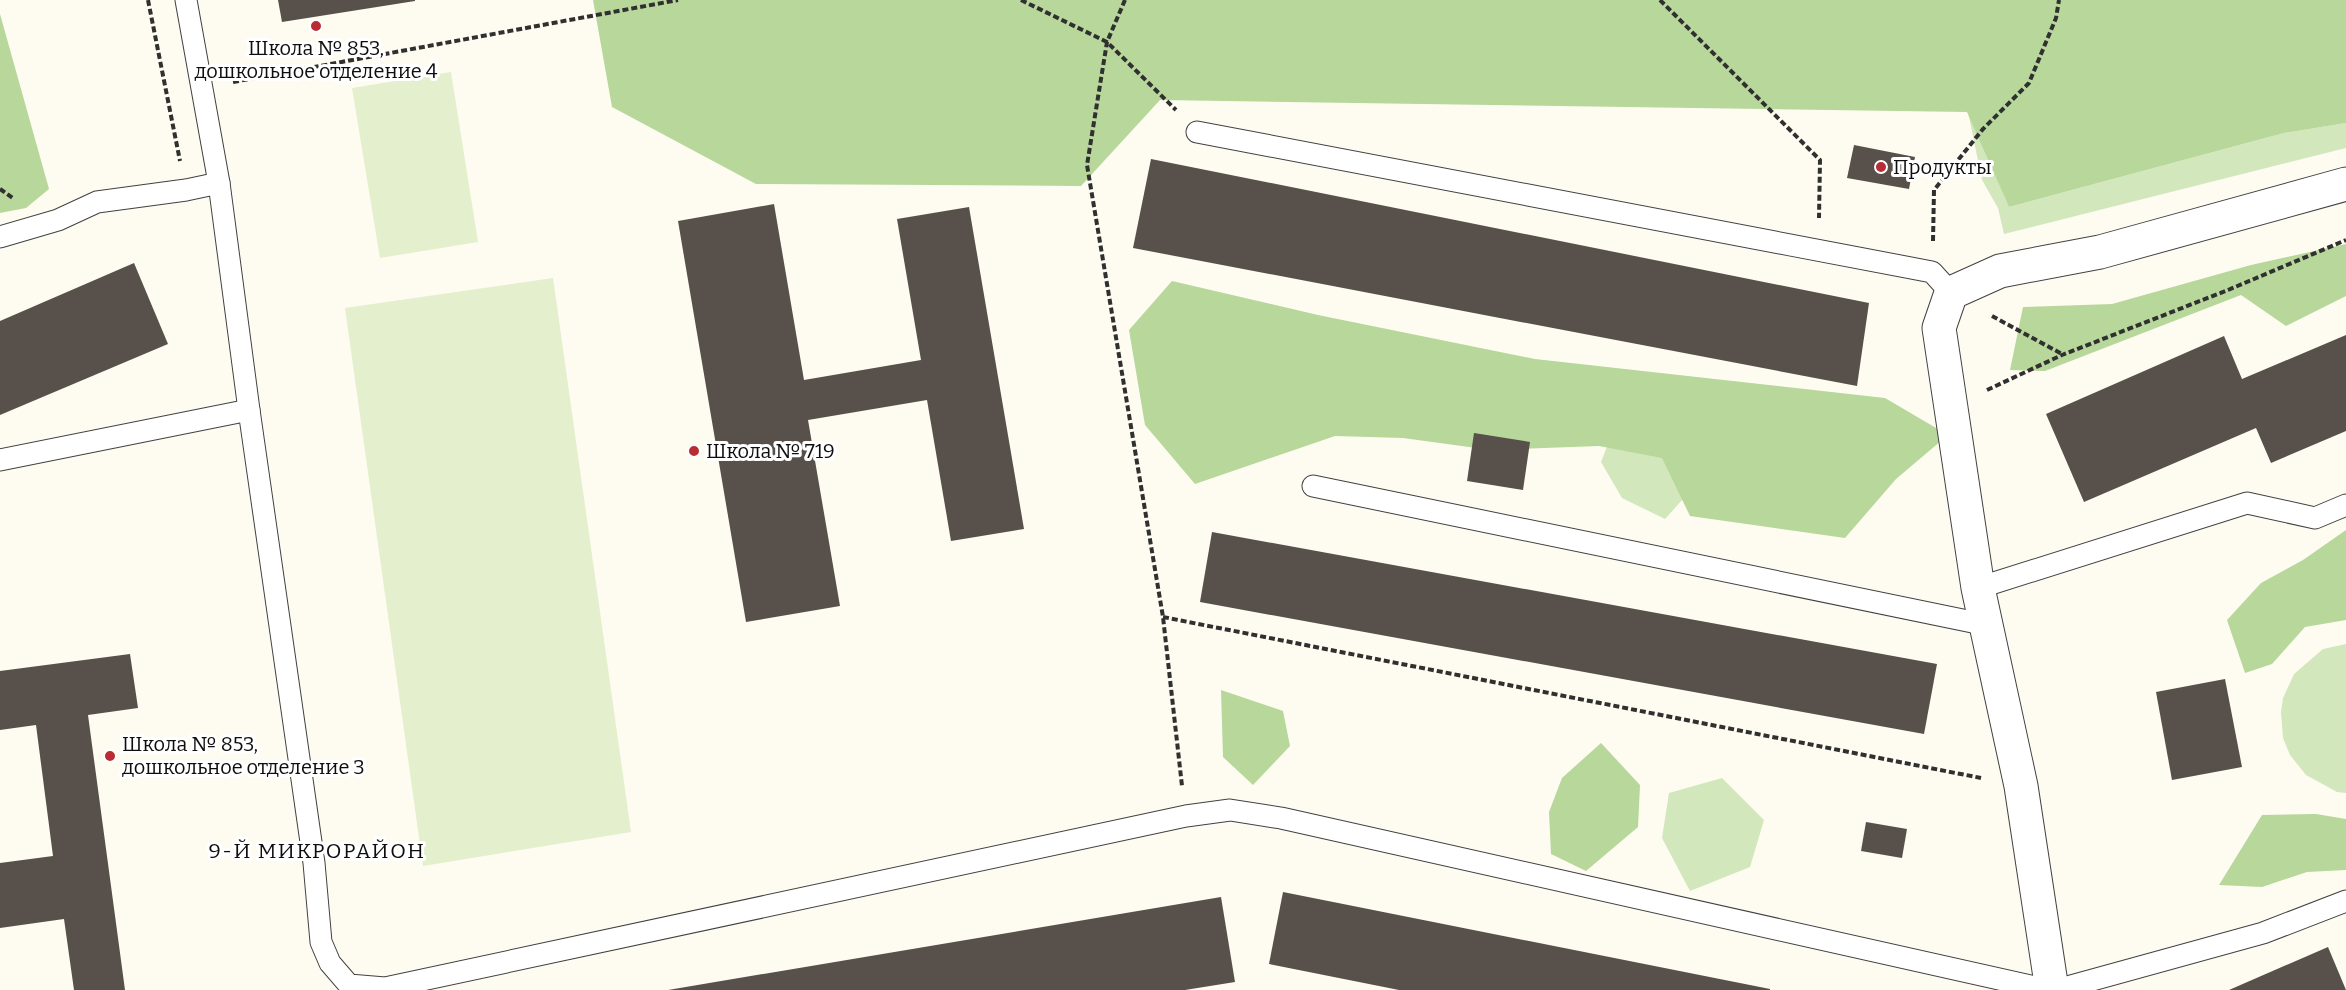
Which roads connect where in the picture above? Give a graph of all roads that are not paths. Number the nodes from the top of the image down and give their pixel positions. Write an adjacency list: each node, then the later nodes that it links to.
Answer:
1 (186, 0): 3 (lane)
2 (1197, 132): 6 (lane)
3 (219, 183): 5 (lane); 7 (lane)
4 (2346, 184): 6 (street)
5 (0, 237)
6 (1942, 282): 11 (street)
7 (249, 410): 8 (lane); 14 (lane)
8 (0, 460)
9 (1313, 486): 12 (lane)
10 (2346, 506): 11 (lane)
11 (1978, 588): 12 (street)
12 (1987, 625): 14 (street)
13 (2346, 901): 14 (lane)
14 (2052, 990)

